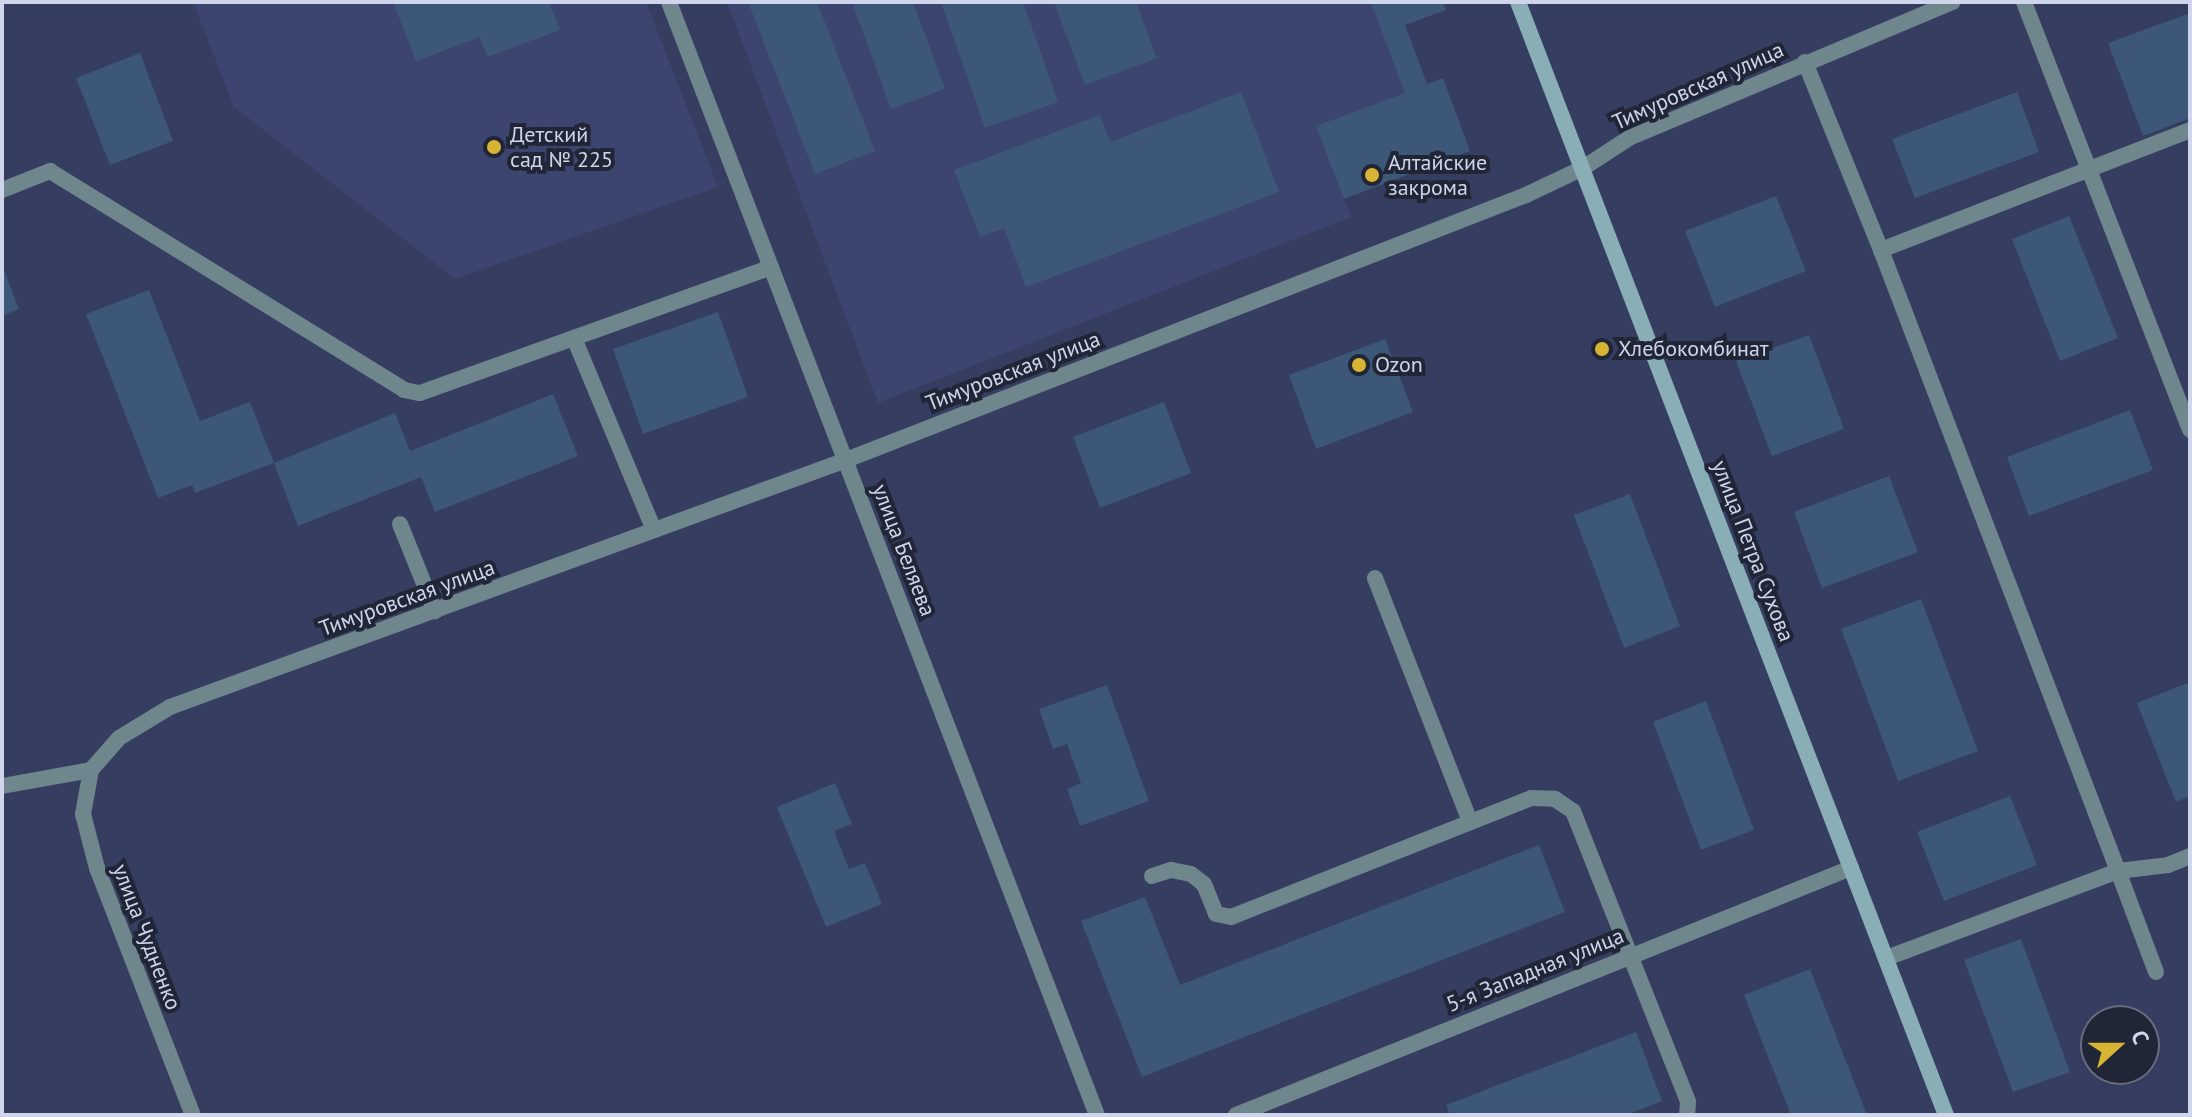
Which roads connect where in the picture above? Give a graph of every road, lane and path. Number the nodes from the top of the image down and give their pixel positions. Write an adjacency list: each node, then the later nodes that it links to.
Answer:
1 (669, 2): 11 (street, улица Беляева)
2 (1518, 2): 7 (street, улица Петра Сухова)
3 (1953, 2): 5 (street, Тимуровская улица)
4 (2024, 2): 8 (street)
5 (1805, 62): 7 (street, Тимуровская улица); 10 (street)
6 (2190, 130): 8 (street)
7 (1583, 168): 14 (street, Тимуровская улица); 23 (street, улица Петра Сухова)
8 (2090, 168): 10 (street); 13 (street)
9 (2, 190): 12 (street)
10 (1881, 250): 24 (street)
11 (771, 267): 12 (street); 14 (street, улица Беляева)
12 (574, 338): 16 (street)
13 (2190, 430)
14 (846, 460): 16 (street, Тимуровская улица); 30 (street, улица Беляева)
15 (400, 524): 18 (street)
16 (654, 530): 18 (street, Тимуровская улица)
17 (1375, 578): 21 (street)
18 (435, 611): 19 (street, Тимуровская улица)
19 (91, 770): 20 (street); 29 (street, улица Чудненко)
20 (2, 786)
21 (1470, 822): 25 (street); 26 (street)
22 (2190, 856): 24 (street)
23 (1851, 868): 26 (street, 5-я Западная улица); 27 (street, улица Петра Сухова)
24 (2118, 871): 27 (street); 28 (street)
25 (1152, 876)
26 (1631, 955): 31 (street, 5-я Западная улица); 32 (street)
27 (1886, 958): 33 (street, улица Петра Сухова)
28 (2156, 972)
29 (193, 1115)
30 (1097, 1115)
31 (1236, 1115)
32 (1687, 1115)
33 (1946, 1115)

